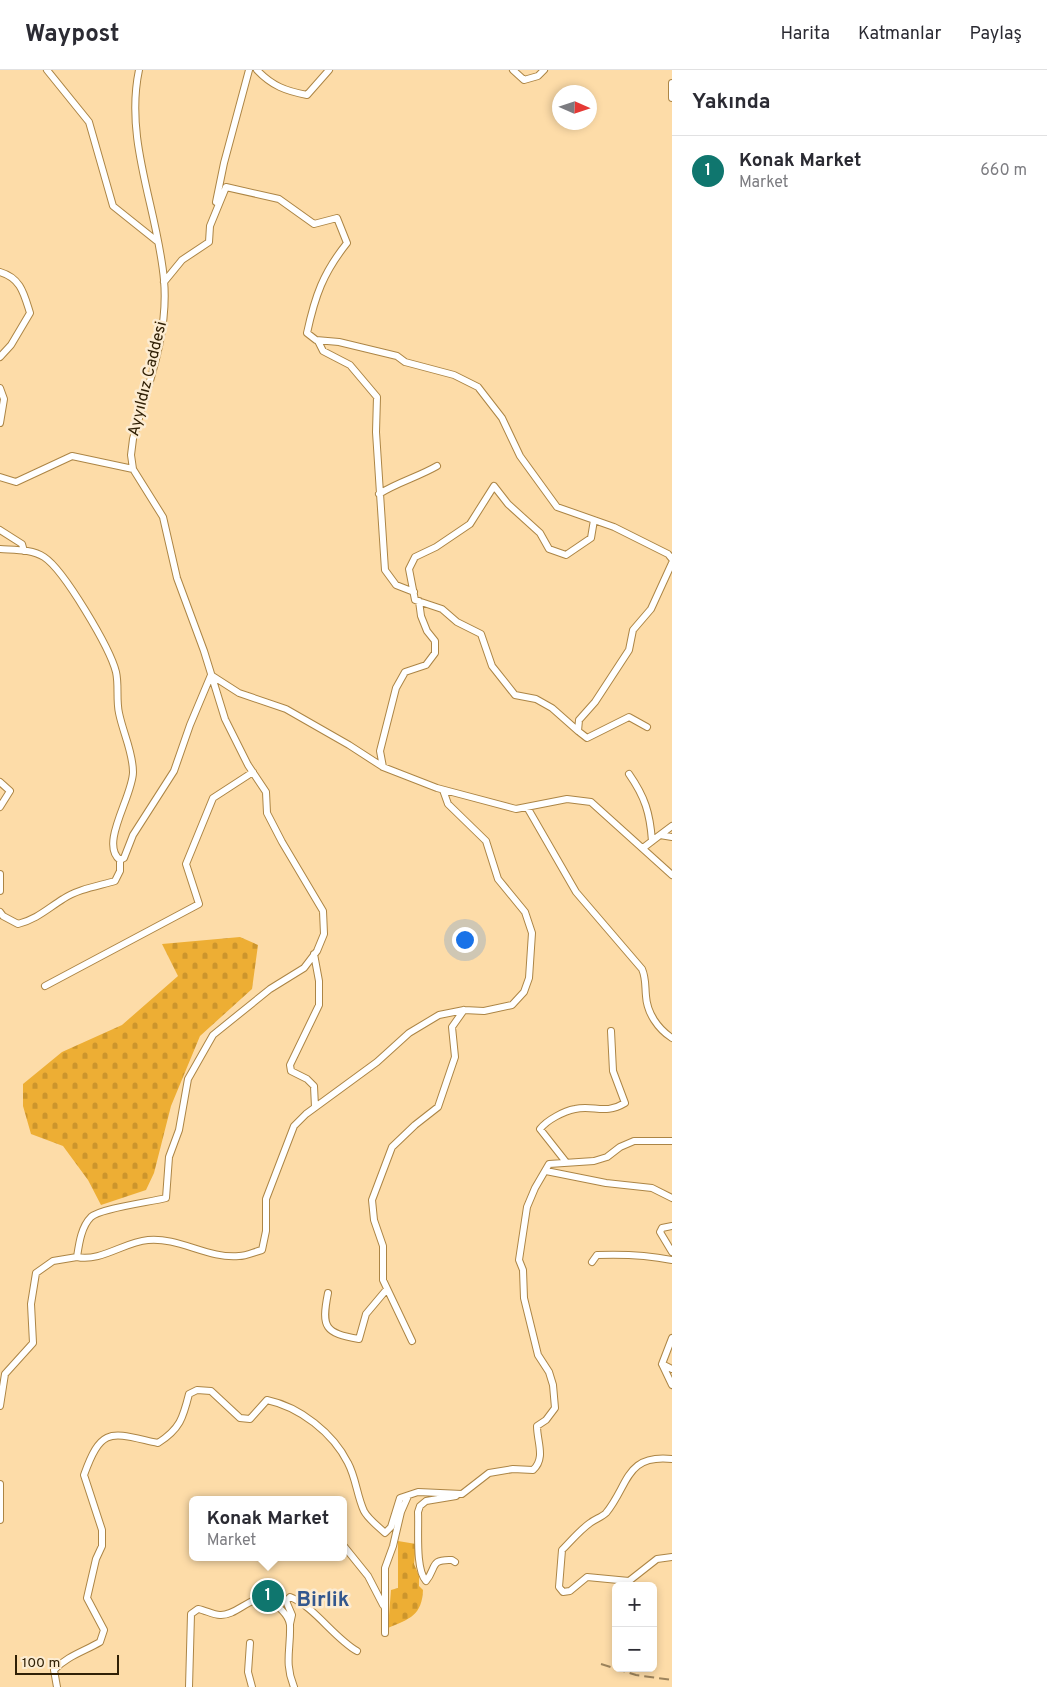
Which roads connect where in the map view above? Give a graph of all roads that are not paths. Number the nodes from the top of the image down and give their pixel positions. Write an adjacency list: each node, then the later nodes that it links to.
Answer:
1 (47, 70): 11 (street)
2 (139, 70): 11 (street, Ayyıldız Caddesi)
3 (249, 70): 10 (street)
4 (257, 70): 5 (street)
5 (330, 70)
6 (513, 70): 7 (street)
7 (544, 70)
8 (672, 83): 9 (street)
9 (672, 98)
10 (213, 219): 13 (street); 14 (street)
11 (158, 242): 13 (street, Ayyıldız Caddesi)
12 (0, 272): 15 (street)
13 (164, 282): 19 (street, Ayyıldız Caddesi)
14 (318, 341): 21 (street); 22 (street)
15 (0, 357)
16 (0, 388): 17 (street)
17 (0, 423)
18 (436, 466): 21 (street)
19 (133, 469): 20 (street); 30 (street, Ayyıldız Caddesi)
20 (0, 477)
21 (379, 494): 28 (street)
22 (594, 520): 26 (street); 28 (street)
23 (0, 530): 25 (street)
24 (0, 549): 25 (street)
25 (24, 551): 45 (street)
26 (672, 559)
27 (672, 563): 32 (street)
28 (414, 592): 29 (street)
29 (419, 601): 32 (street); 33 (street)
30 (211, 675): 33 (street); 34 (street, Ayyıldız Caddesi); 45 (street)
31 (647, 727): 32 (street)
32 (578, 731)
33 (383, 767): 37 (street)
34 (253, 772): 50 (street, Ayyıldız Caddesi); 51 (street)
35 (629, 774): 43 (street)
36 (0, 782): 38 (street)
37 (443, 790): 39 (street); 52 (street)
38 (0, 807)
39 (527, 807): 44 (street); 54 (street)
40 (672, 826): 41 (street)
41 (660, 835): 42 (street); 43 (street)
42 (672, 837)
43 (652, 841): 44 (street)
44 (643, 848): 47 (street)
45 (120, 860): 49 (street)
46 (0, 874): 48 (street)
47 (672, 875)
48 (0, 891)
49 (0, 912)
50 (314, 954): 55 (street); 62 (street, Ayyıldız Caddesi)
51 (45, 986)
52 (464, 1010): 55 (street); 65 (street)
53 (611, 1031): 57 (street)
54 (672, 1038)
55 (315, 1107): 62 (street)
56 (672, 1141): 57 (street)
57 (566, 1162): 58 (street)
58 (546, 1171): 59 (street); 75 (street)
59 (672, 1198)
60 (672, 1226): 61 (street)
61 (672, 1252)
62 (77, 1257): 72 (street)
63 (672, 1260): 64 (street)
64 (592, 1262)
65 (387, 1289): 66 (street); 68 (street)
66 (328, 1293)
67 (672, 1338): 69 (street)
68 (412, 1341)
69 (662, 1364): 70 (street); 71 (street)
70 (672, 1369)
71 (672, 1385)
72 (0, 1406)
73 (672, 1459): 79 (street)
74 (0, 1484): 77 (street)
75 (462, 1494): 76 (street); 80 (street)
76 (408, 1496): 81 (street); 86 (street)
77 (0, 1520)
78 (347, 1550): 81 (street)
79 (672, 1557)
80 (455, 1562)
81 (384, 1607): 83 (street)
82 (290, 1624): 85 (street); 87 (street); 89 (street)
83 (385, 1633)
84 (250, 1643): 88 (street)
85 (357, 1651)
86 (57, 1687)
87 (189, 1687)
88 (252, 1687)
89 (294, 1687)

